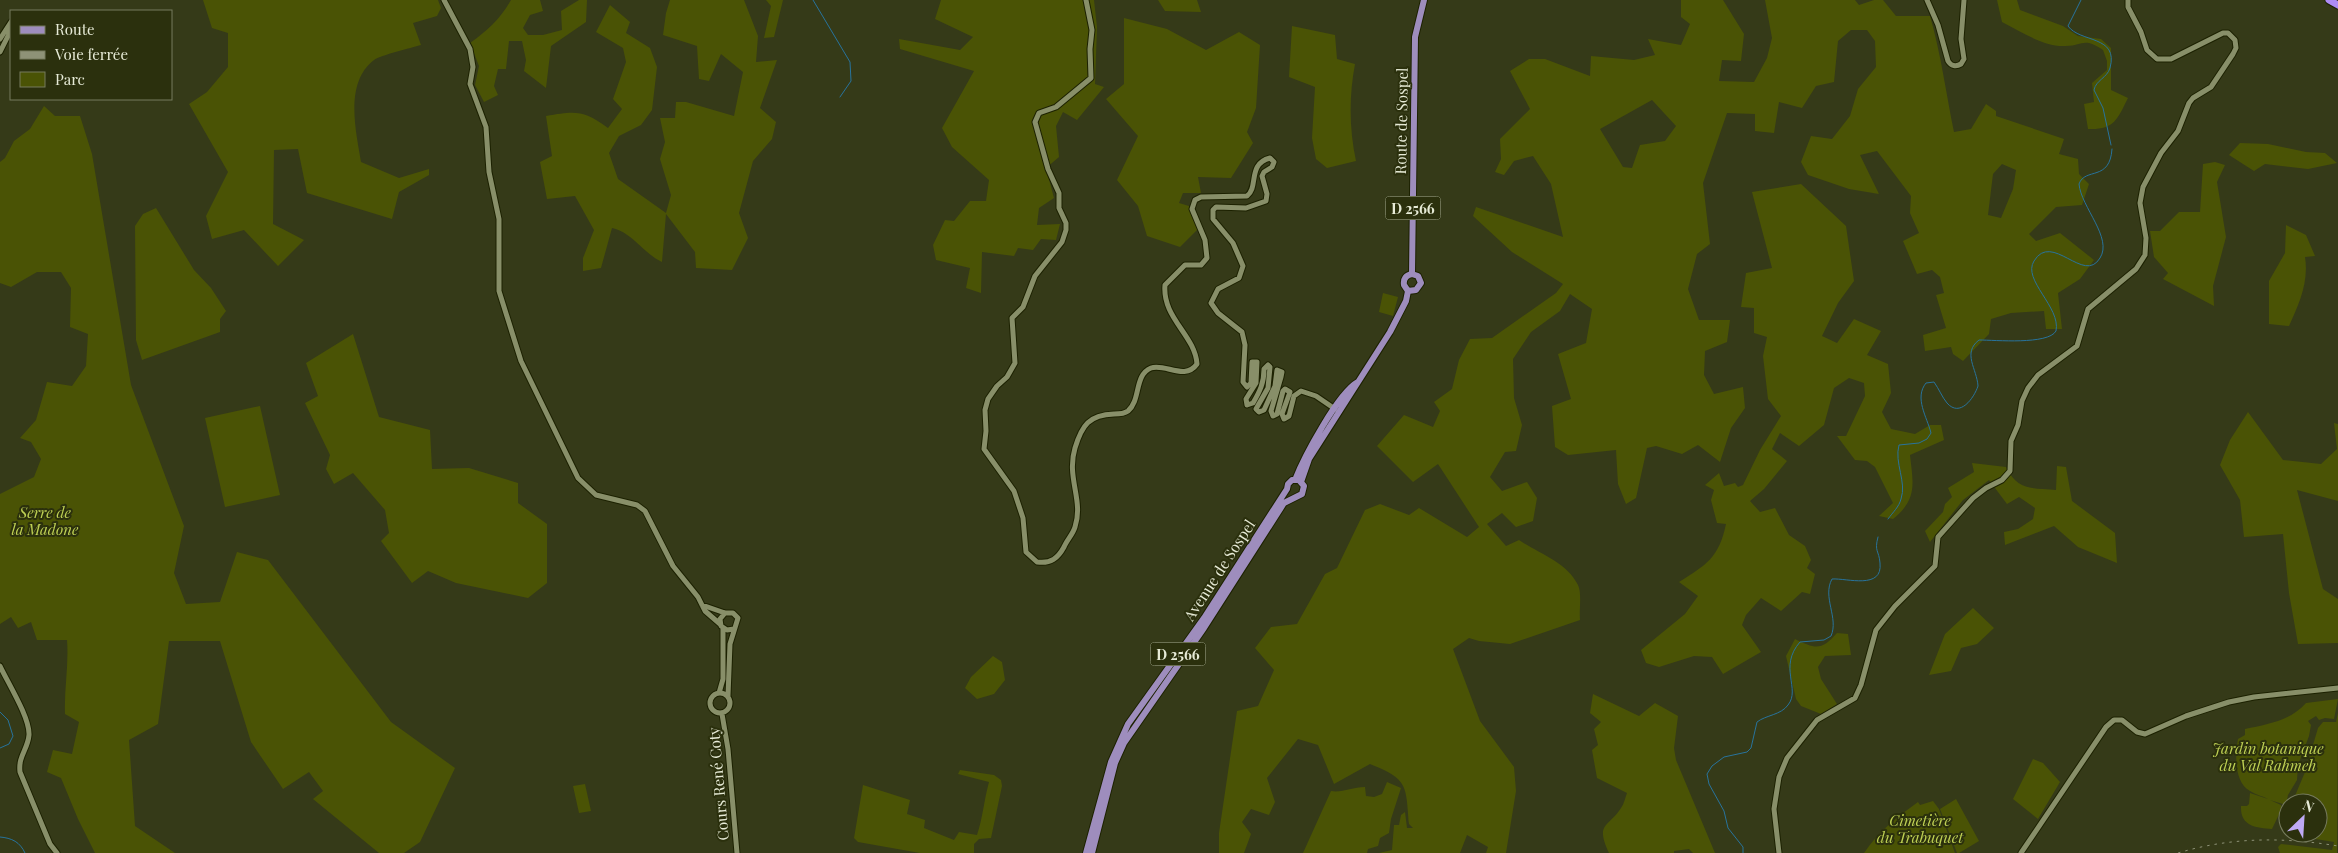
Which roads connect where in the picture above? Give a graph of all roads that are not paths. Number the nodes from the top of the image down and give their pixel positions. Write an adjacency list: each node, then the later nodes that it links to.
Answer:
1 (444, 0): 20 (street)
2 (1086, 0): 16 (street)
3 (1424, 0): 13 (main road, Route de Sospel / D 2566)
4 (1927, 0): 5 (street)
5 (1964, 0)
6 (2128, 0): 34 (street)
7 (2329, 0): 8 (highway)
8 (2338, 5)
9 (10, 24): 11 (street)
10 (10, 32): 12 (street)
11 (0, 39)
12 (0, 52)
13 (1412, 274): 14 (main road); 14 (main road)
14 (1408, 291): 15 (main road)
15 (1358, 382): 16 (main road); 17 (main road)
16 (1334, 409): 17 (main road)
17 (1298, 481): 18 (main road); 19 (main road)
18 (1286, 490): 19 (main road); 29 (main road, Avenue de Sospel / D 2566)
19 (1293, 497): 29 (main road, Avenue de Sospel / D 2566)
20 (702, 605): 21 (street); 22 (street)
21 (725, 613): 22 (street); 23 (street)
22 (722, 626): 23 (street); 26 (street)
23 (734, 629): 27 (street)
24 (0, 666): 30 (street)
25 (2338, 688): 35 (street)
26 (720, 693): 27 (street); 28 (street)
27 (728, 696): 28 (street)
28 (722, 714): 31 (street, Cours René Coty)
29 (1136, 718): 32 (main road, Avenue de Sospel / D 2566); 33 (main road, Avenue de Sospel / D 2566)
30 (57, 853)
31 (737, 853)
32 (1086, 853)
33 (1092, 853)
34 (1779, 853)
35 (2020, 853)

